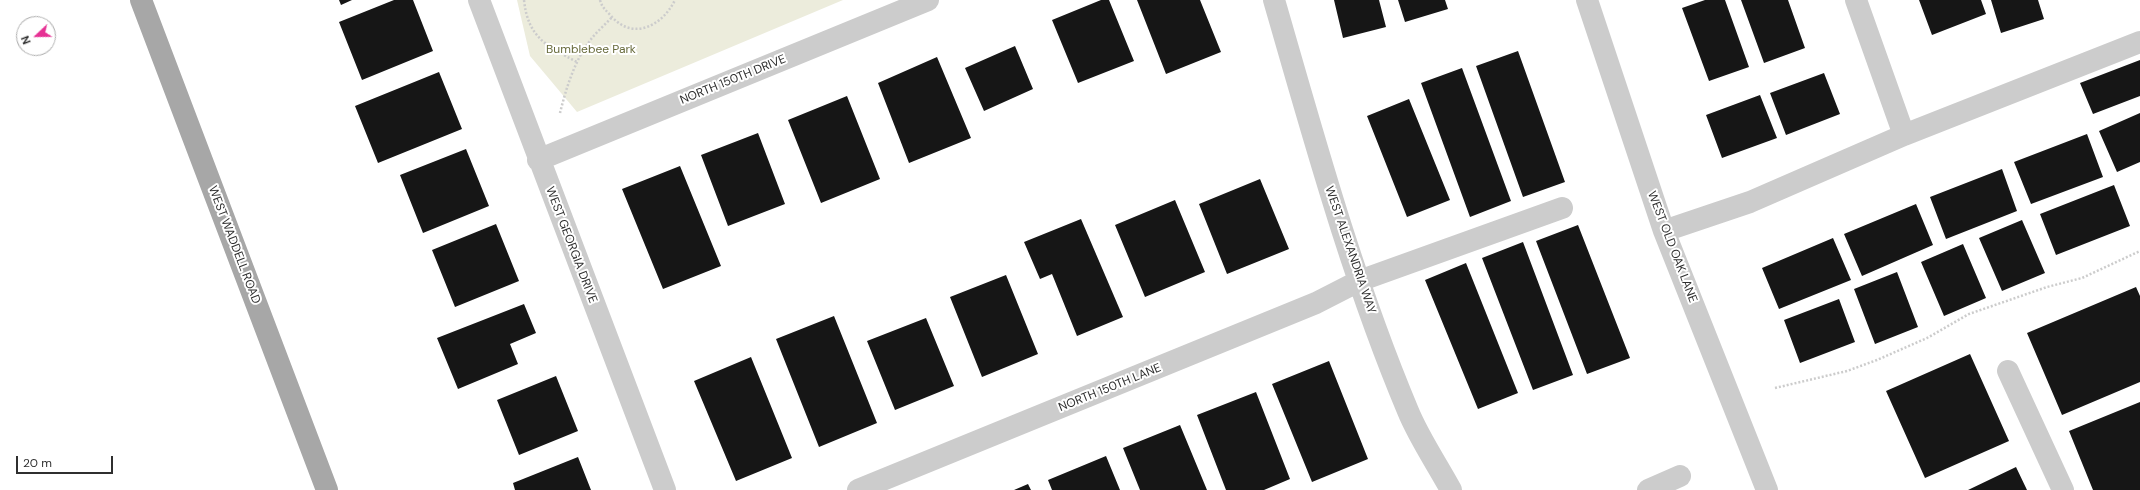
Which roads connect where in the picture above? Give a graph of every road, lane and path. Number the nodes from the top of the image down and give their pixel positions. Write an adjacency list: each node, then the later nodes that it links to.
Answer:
1 (140, 0): 23 (main road, WEST WADDELL ROAD)
2 (479, 0): 15 (street, WEST GEORGIA DRIVE)
3 (524, 0): 12 (path)
4 (600, 0): 10 (path)
5 (675, 0): 10 (path)
6 (928, 0): 15 (street, NORTH 150TH DRIVE)
7 (1274, 0): 19 (street, WEST ALEXANDRIA WAY)
8 (1587, 0): 17 (street, WEST OLD OAK LANE)
9 (1856, 0): 14 (street)
10 (612, 17): 12 (path)
11 (2140, 42): 14 (street)
12 (577, 62): 13 (path)
13 (560, 113)
14 (1904, 135): 17 (street)
15 (538, 160): 24 (street, WEST GEORGIA DRIVE)
16 (1562, 208): 19 (street, NORTH 150TH LANE)
17 (1664, 231): 28 (street, WEST OLD OAK LANE)
18 (2140, 251): 21 (path)
19 (1359, 281): 25 (street, NORTH 150TH LANE); 26 (street, WEST ALEXANDRIA WAY)
20 (2008, 371): 29 (street)
21 (1775, 388)
22 (1680, 476): 27 (street)
23 (327, 490)
24 (665, 490)
25 (858, 490)
26 (1451, 490)
27 (1648, 490)
28 (1767, 490)
29 (2063, 490)

